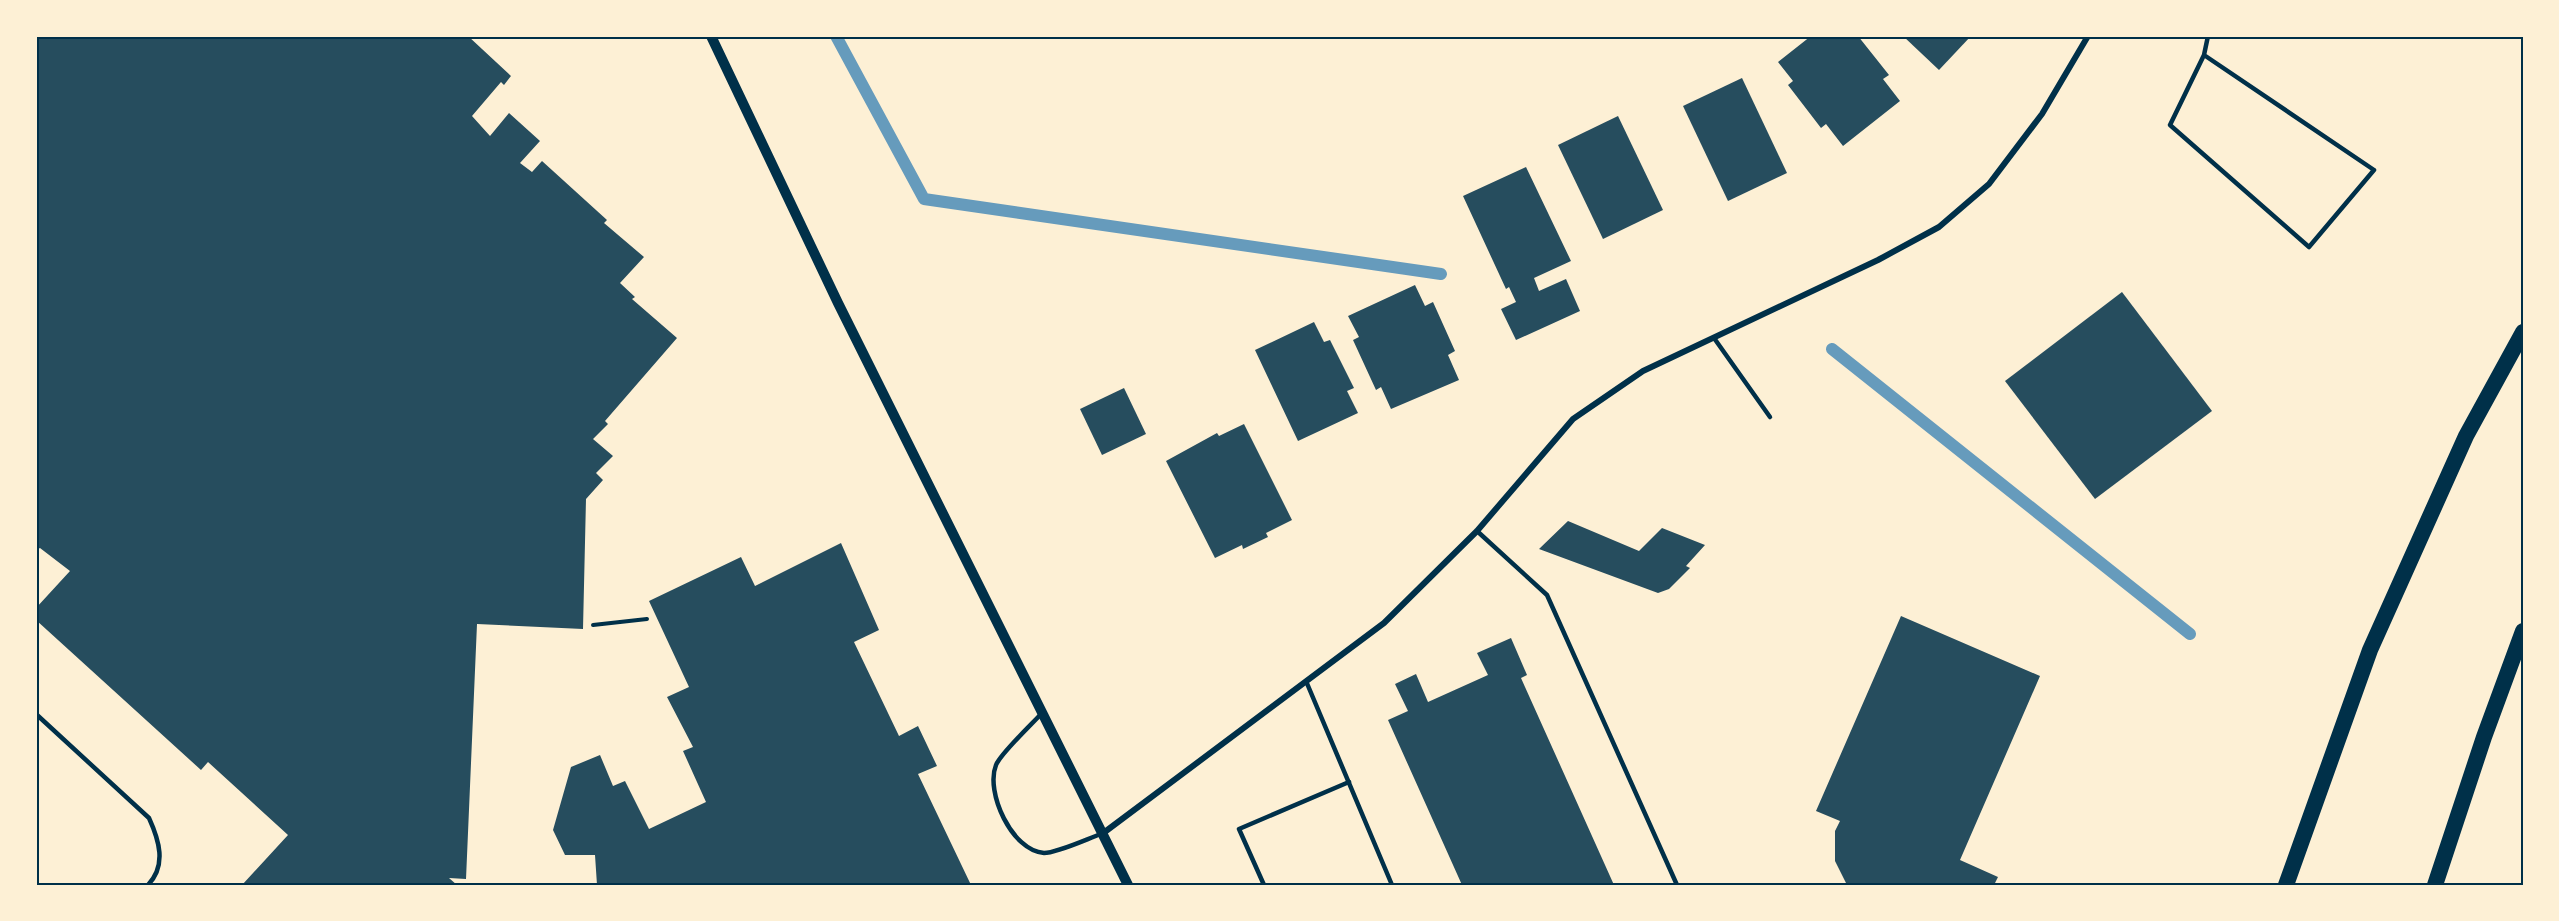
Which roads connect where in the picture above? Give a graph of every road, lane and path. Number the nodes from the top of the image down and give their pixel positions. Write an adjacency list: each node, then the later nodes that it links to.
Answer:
1 (711, 36): 13 (street)
2 (2088, 36): 6 (street)
3 (2208, 36): 4 (lane)
4 (2204, 55): 4 (lane)
5 (2523, 333): 22 (highway)
6 (1714, 338): 7 (lane); 8 (street)
7 (1770, 417)
8 (1477, 531): 12 (street); 21 (lane)
9 (647, 619): 10 (path)
10 (593, 625)
11 (2523, 632): 23 (highway)
12 (1306, 681): 15 (lane); 16 (street)
13 (1042, 713): 16 (street); 16 (lane)
14 (36, 714): 17 (lane)
15 (1349, 782): 19 (lane); 20 (lane)
16 (1102, 834): 18 (street)
17 (148, 885)
18 (1128, 885)
19 (1264, 885)
20 (1392, 885)
21 (1677, 885)
22 (2286, 885)
23 (2436, 885)

